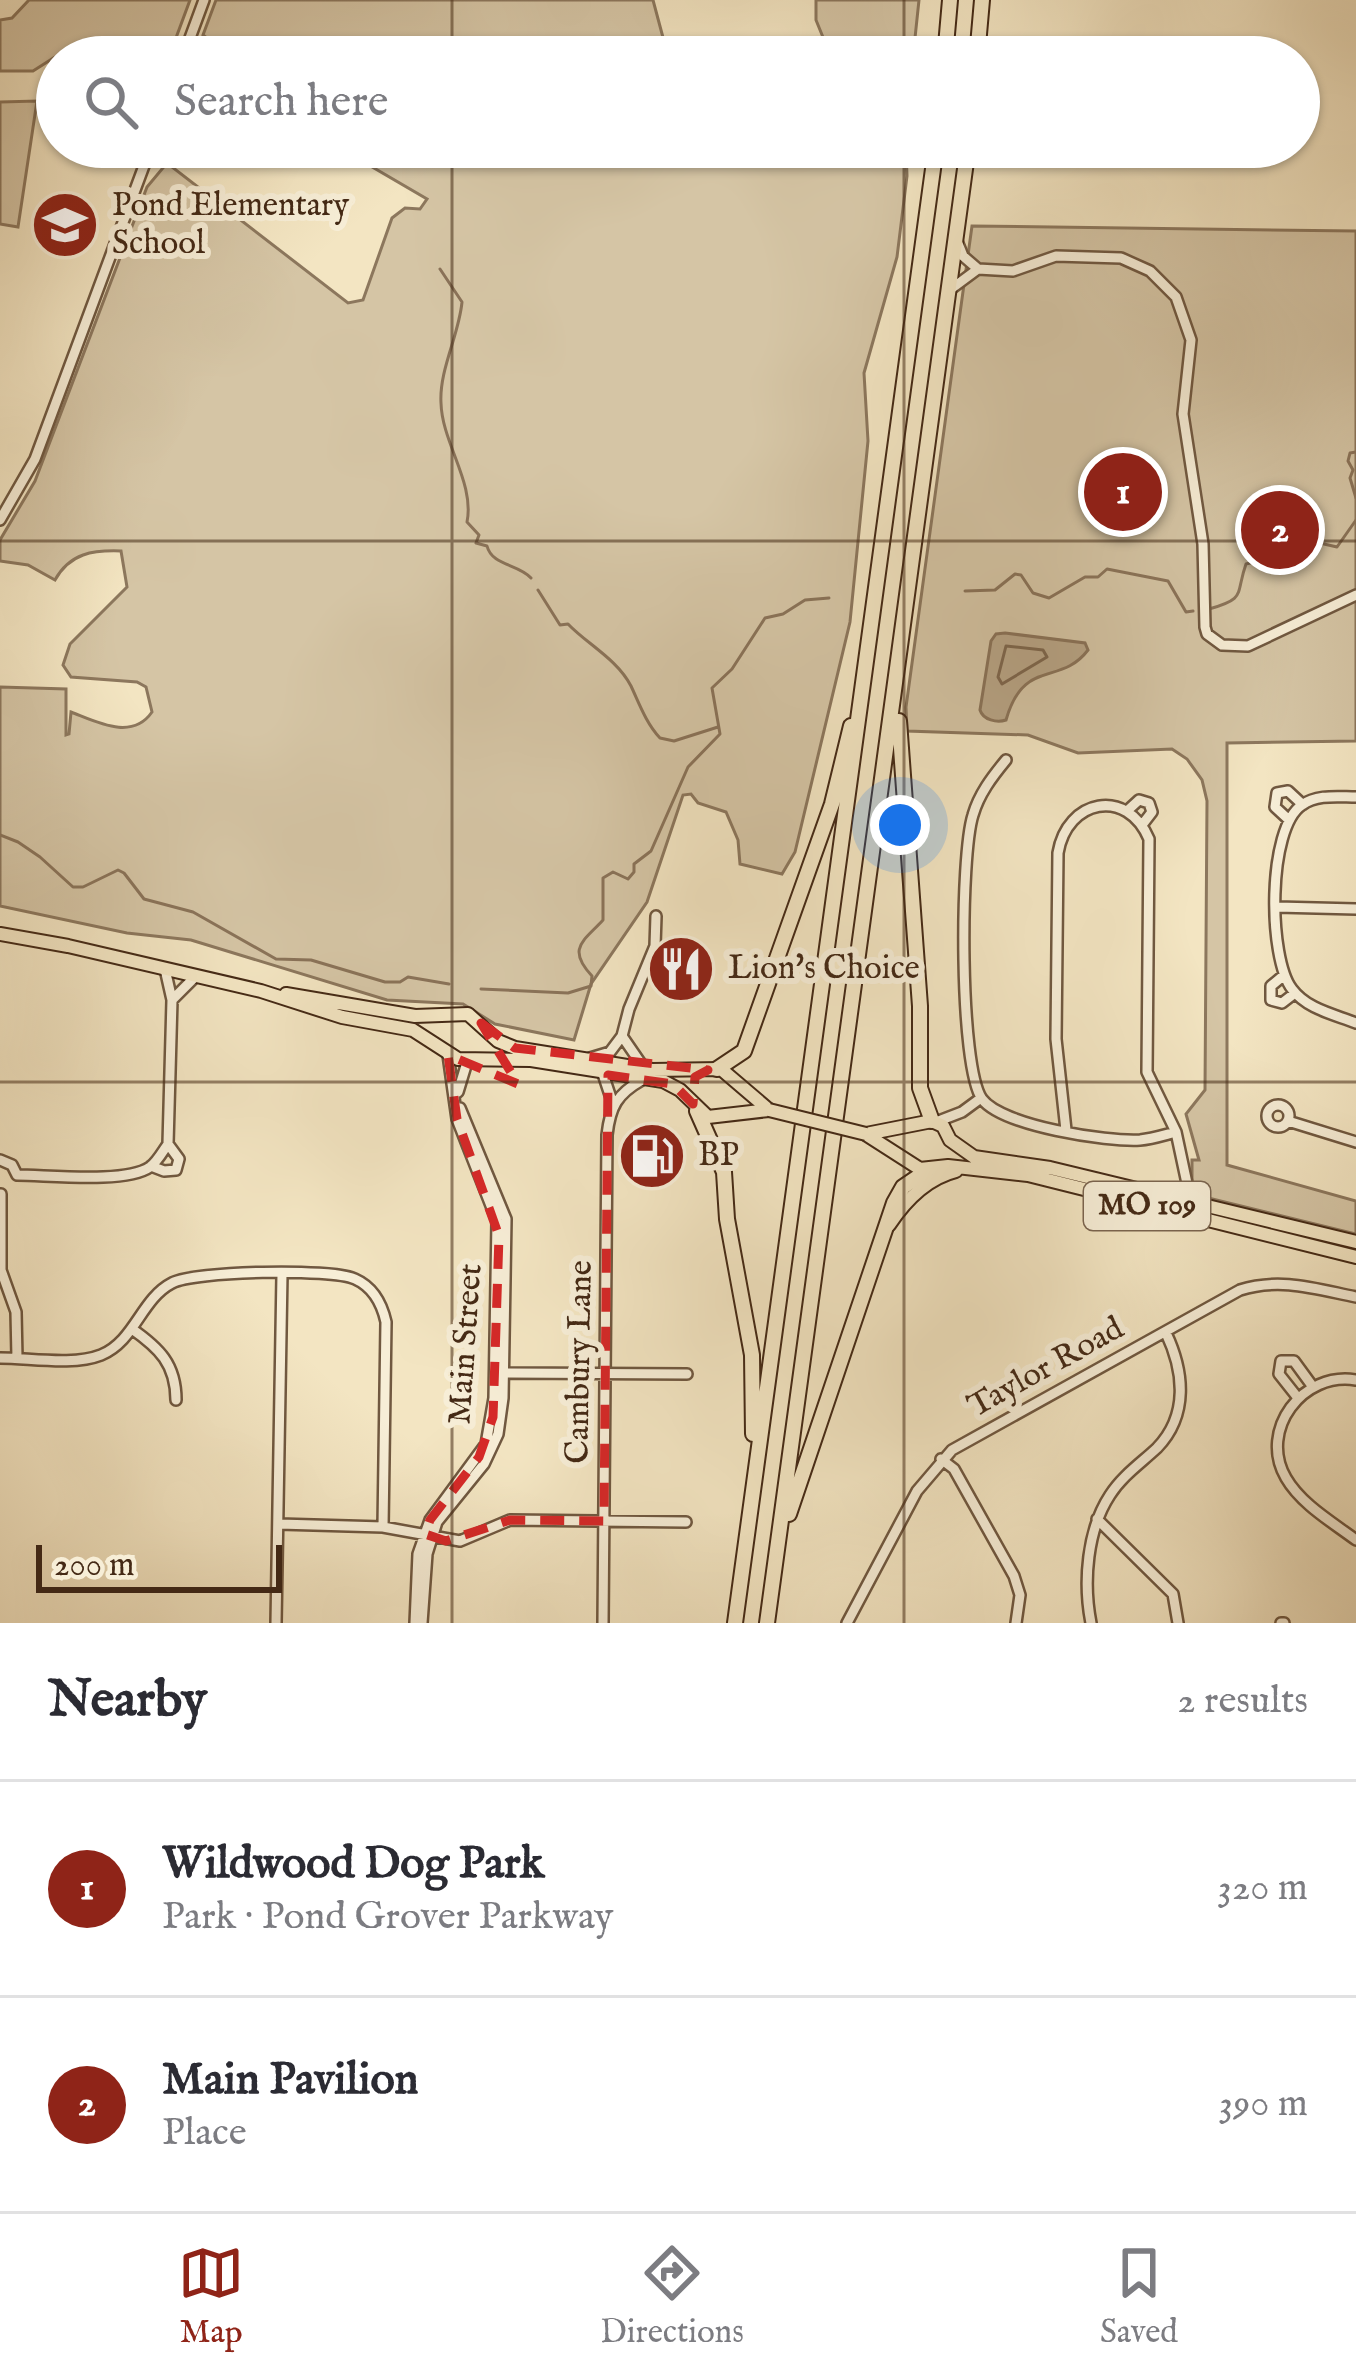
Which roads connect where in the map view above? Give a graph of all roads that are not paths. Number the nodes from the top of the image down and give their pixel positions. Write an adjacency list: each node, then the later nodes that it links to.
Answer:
1 (204, 0): 4 (street)
2 (950, 0): 5 (highway)
3 (982, 0): 6 (highway)
4 (191, 36)
5 (947, 36)
6 (979, 36)
7 (143, 168): 13 (street)
8 (933, 168): 16 (highway)
9 (966, 168): 10 (highway)
10 (957, 241): 11 (street); 12 (highway)
11 (978, 269): 12 (street); 14 (street)
12 (951, 290): 15 (highway)
13 (0, 520)
14 (1356, 595)
15 (898, 672): 50 (highway); 94 (highway)
16 (864, 687): 40 (highway); 86 (highway)
17 (1006, 760): 44 (street)
18 (1356, 797): 19 (street)
19 (1303, 804): 21 (street); 21 (street)
20 (1127, 812): 22 (street); 22 (street); 53 (street)
21 (1288, 819): 23 (street)
22 (1142, 825): 54 (street)
23 (1277, 908): 24 (street); 29 (street)
24 (1356, 909)
25 (656, 916): 36 (street)
26 (0, 934): 27 (main road, MO 109)
27 (165, 969): 28 (main road, MO 109); 32 (street)
28 (196, 976): 30 (main road, MO 109); 32 (street)
29 (1283, 976): 31 (street); 31 (street)
30 (261, 991): 33 (main road, MO 109); 37 (main road, MO 109)
31 (1295, 993): 34 (street)
32 (172, 1000): 58 (street)
33 (452, 1015): 35 (main road, MO 109); 37 (main road)
34 (1356, 1022)
35 (481, 1023): 38 (main road, MO 109); 39 (main road)
36 (622, 1036): 38 (street); 42 (street)
37 (446, 1054): 39 (main road, MO 109); 92 (street, Main Street)
38 (590, 1058): 42 (main road, MO 109)
39 (469, 1059): 41 (main road, MO 109); 78 (street, Main Street)
40 (712, 1069): 42 (main road, MO 109); 43 (main road, MO 109); 46 (main road)
41 (603, 1074): 42 (main road, MO 109); 45 (street, Cambury Lane)
42 (643, 1074): 45 (street); 46 (main road, MO 109)
43 (735, 1078): 47 (main road, MO 109); 49 (main road)
44 (982, 1098): 48 (street); 53 (street)
45 (613, 1104): 79 (street, Cambury Lane)
46 (695, 1107): 49 (main road, MO 109); 86 (highway)
47 (769, 1110): 49 (main road, MO 109); 55 (main road, MO 109, bridge)
48 (962, 1112): 50 (street); 56 (street)
49 (720, 1118)
50 (934, 1121): 52 (main road, MO 109); 56 (main road, MO 109)
51 (1288, 1121): 57 (street)
52 (909, 1126): 55 (main road, MO 109); 59 (main road)
53 (1066, 1130): 54 (street)
54 (1176, 1132): 64 (street)
55 (866, 1135): 59 (main road, MO 109)
56 (950, 1138): 62 (main road); 67 (main road, MO 109)
57 (1356, 1142)
58 (168, 1144): 61 (street); 61 (street)
59 (904, 1157): 62 (main road, MO 109)
60 (0, 1160): 65 (street)
61 (151, 1166): 65 (street)
62 (932, 1168): 63 (main road, MO 109); 69 (highway)
63 (969, 1168): 69 (main road); 71 (main road, MO 109)
64 (1182, 1172): 67 (street); 68 (street)
65 (17, 1175): 66 (street)
66 (1, 1194): 77 (street)
67 (1164, 1195): 68 (main road, MO 109)
68 (1191, 1202): 70 (main road, MO 109)
69 (889, 1226): 94 (highway)
70 (1356, 1242)
71 (1356, 1257)
72 (282, 1274): 74 (street); 90 (street); 91 (street)
73 (1356, 1297): 75 (street, Taylor Road)
74 (132, 1328): 77 (street); 84 (street)
75 (1166, 1333): 85 (street, Taylor Road); 87 (street)
76 (0, 1358): 77 (street)
77 (17, 1358)
78 (503, 1373): 79 (street); 92 (street, Main Street)
79 (606, 1373): 80 (street); 88 (street, Cambury Lane)
80 (688, 1374)
81 (1356, 1381): 82 (street)
82 (1313, 1387): 83 (street); 83 (street)
83 (1298, 1398): 93 (street)
84 (176, 1400)
85 (943, 1461): 100 (street, Taylor Road); 101 (street)
86 (755, 1477): 98 (highway)
87 (1097, 1519): 102 (street); 103 (street)
88 (604, 1521): 89 (street); 92 (street); 97 (street, Cambury Lane)
89 (686, 1522)
90 (279, 1524): 91 (street); 95 (street)
91 (383, 1527): 92 (street)
92 (429, 1535): 96 (street, Main Street)
93 (1356, 1540)
94 (777, 1553): 99 (highway)
95 (276, 1623)
96 (419, 1623)
97 (603, 1623)
98 (735, 1623)
99 (767, 1623)
100 (847, 1623)
101 (1016, 1623)
102 (1091, 1623)
103 (1178, 1623)

